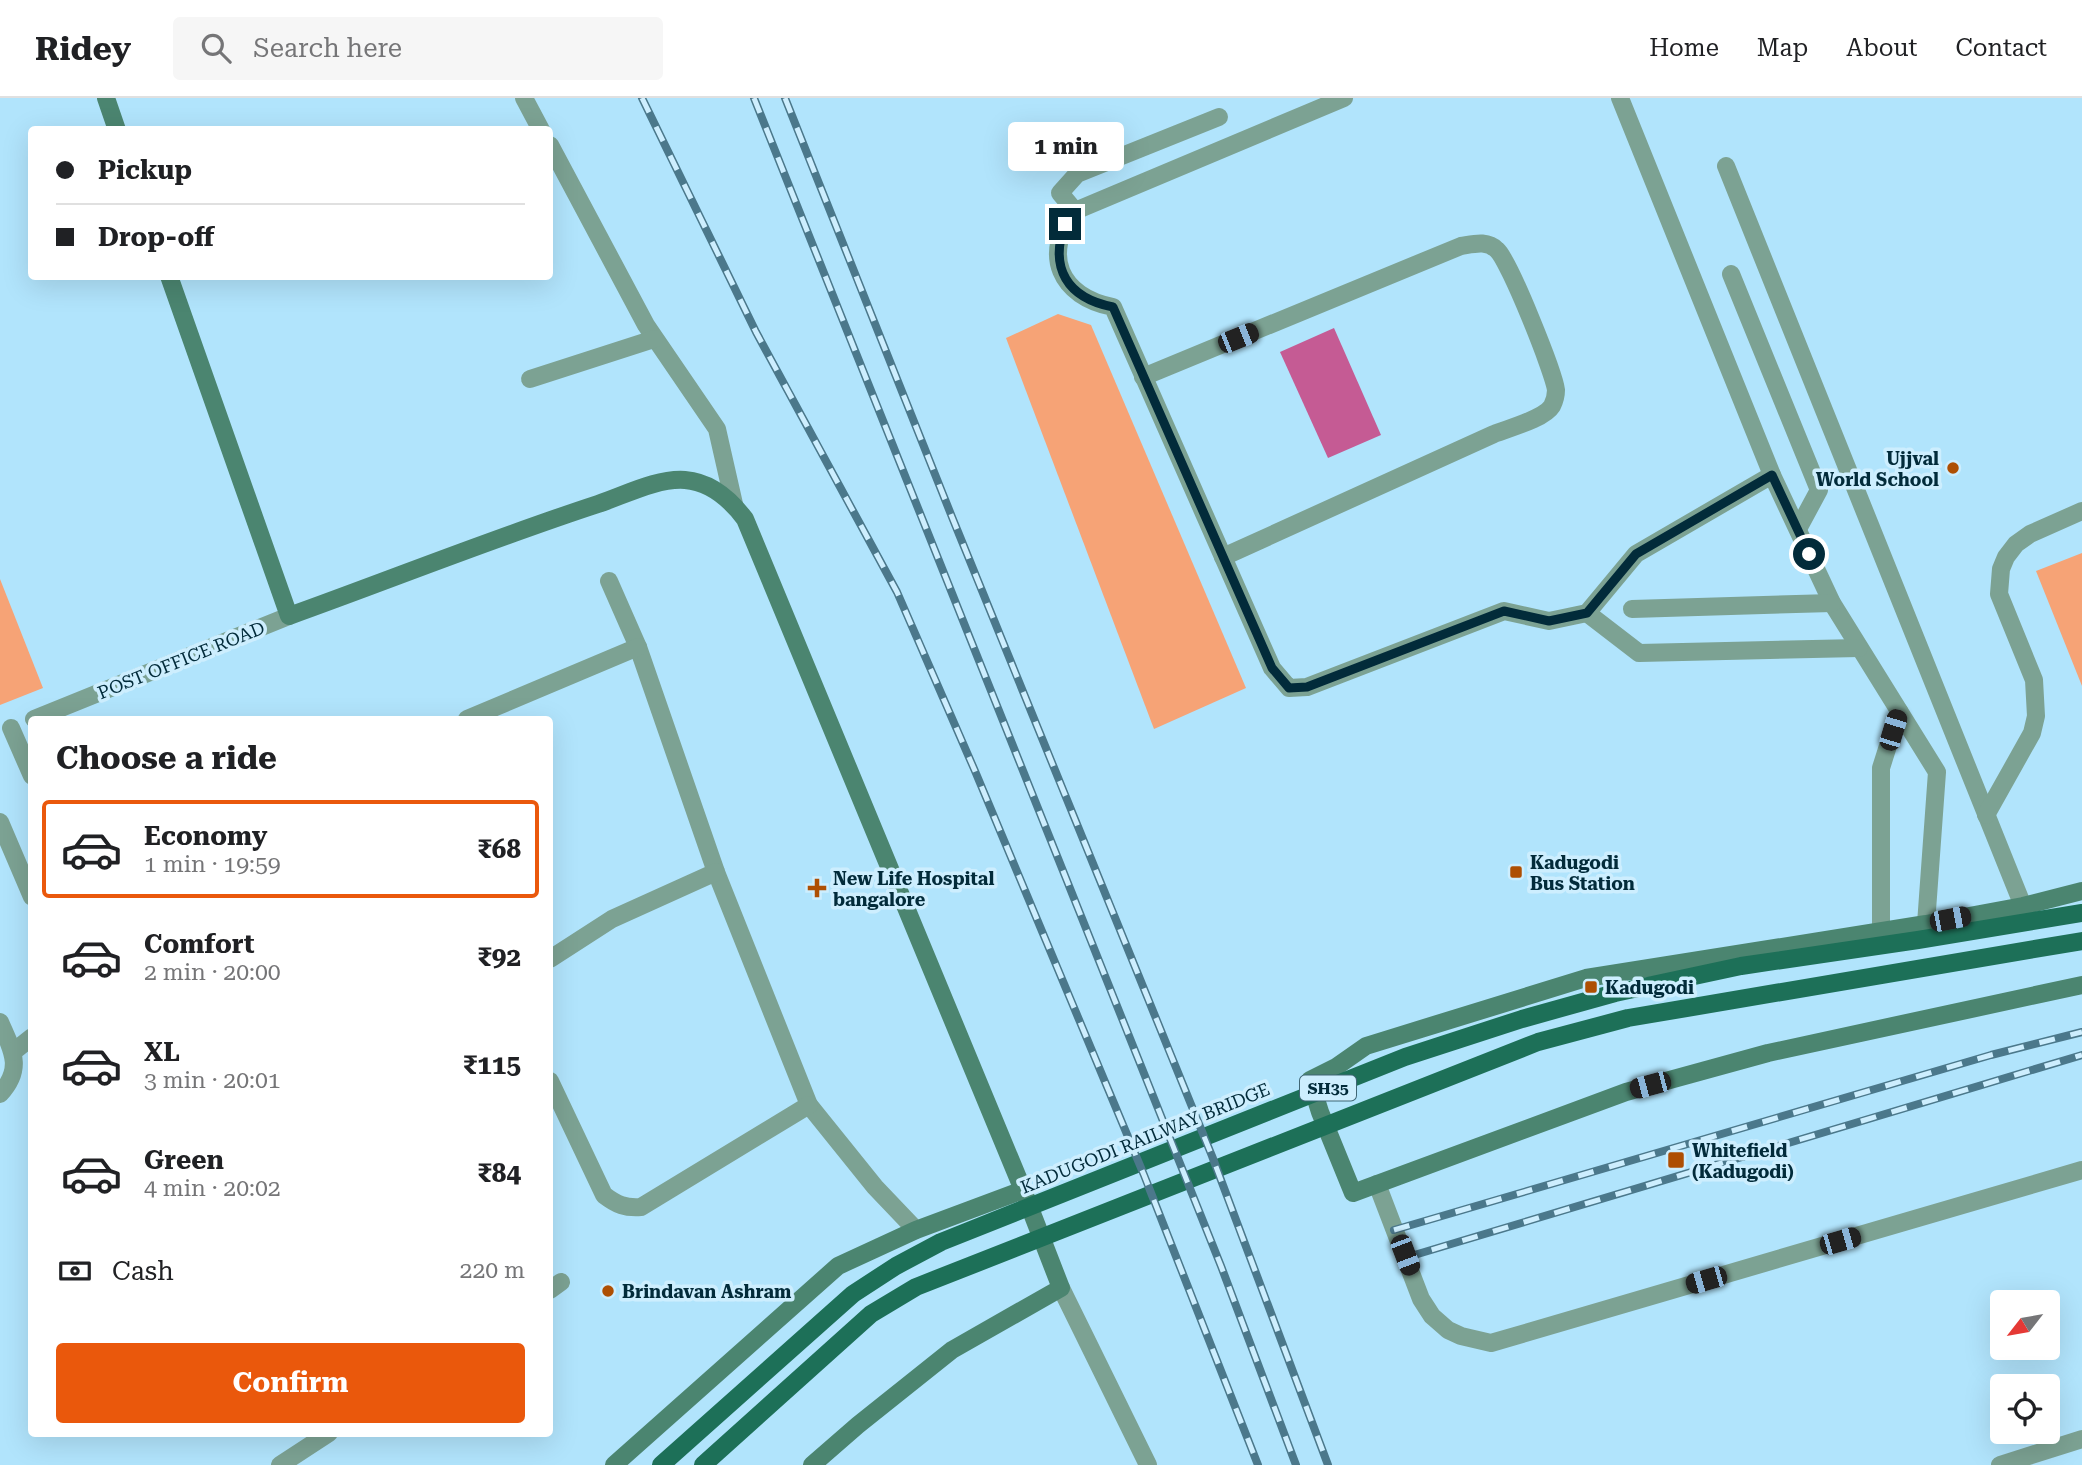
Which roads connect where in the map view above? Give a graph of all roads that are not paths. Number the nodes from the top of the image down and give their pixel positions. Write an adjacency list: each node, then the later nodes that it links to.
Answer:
1 (106, 98): 6 (street)
2 (524, 98): 7 (street)
3 (1344, 98): 10 (street)
4 (1620, 98): 16 (street)
5 (1219, 117): 10 (street)
6 (116, 126)
7 (539, 126)
8 (553, 151): 13 (street)
9 (1726, 166): 34 (street)
10 (1075, 211): 14 (street)
11 (1731, 274): 19 (street)
12 (170, 280): 25 (street)
13 (654, 339): 15 (street); 17 (street)
14 (1143, 377): 20 (street); 20 (street)
15 (530, 379)
16 (1772, 475): 19 (street); 24 (street)
17 (734, 504): 25 (street); 54 (street)
18 (2082, 511): 34 (street)
19 (1798, 529): 22 (street)
20 (1223, 557): 24 (street)
21 (609, 581): 26 (street)
22 (1832, 603): 23 (street); 27 (street)
23 (1632, 608)
24 (1587, 613): 27 (street)
25 (289, 616): 29 (street, POST OFFICE ROAD)
26 (638, 647): 30 (street); 36 (street)
27 (1859, 648): 28 (street)
28 (1899, 711): 41 (street); 42 (street)
29 (43, 716)
30 (474, 716)
31 (28, 722): 32 (street, POST OFFICE ROAD)
32 (6, 731): 33 (street)
33 (28, 769)
34 (1986, 815): 39 (street)
35 (0, 822): 37 (street)
36 (716, 872): 44 (street); 51 (street)
37 (28, 888)
38 (2082, 891): 39 (street)
39 (2023, 906): 41 (street)
40 (2082, 913): 61 (main road, KADUGODI RAILWAY BRIDGE / SH35)
41 (1926, 924): 42 (street)
42 (1881, 931): 53 (street)
43 (2082, 941): 62 (main road, SH35)
44 (553, 957)
45 (2082, 985): 53 (street)
46 (0, 1022): 48 (street)
47 (28, 1040): 48 (street)
48 (13, 1052): 50 (street)
49 (553, 1087): 51 (street)
50 (0, 1094)
51 (810, 1105): 55 (street)
52 (2082, 1170): 53 (street)
53 (1377, 1184)
54 (1023, 1190): 55 (street); 56 (street)
55 (916, 1230): 60 (street)
56 (1061, 1288): 63 (street); 64 (street)
57 (322, 1437): 59 (street)
58 (2082, 1439): 65 (street)
59 (280, 1465)
60 (614, 1465)
61 (661, 1465)
62 (703, 1465)
63 (812, 1465)
64 (1148, 1465)
65 (2000, 1465)

